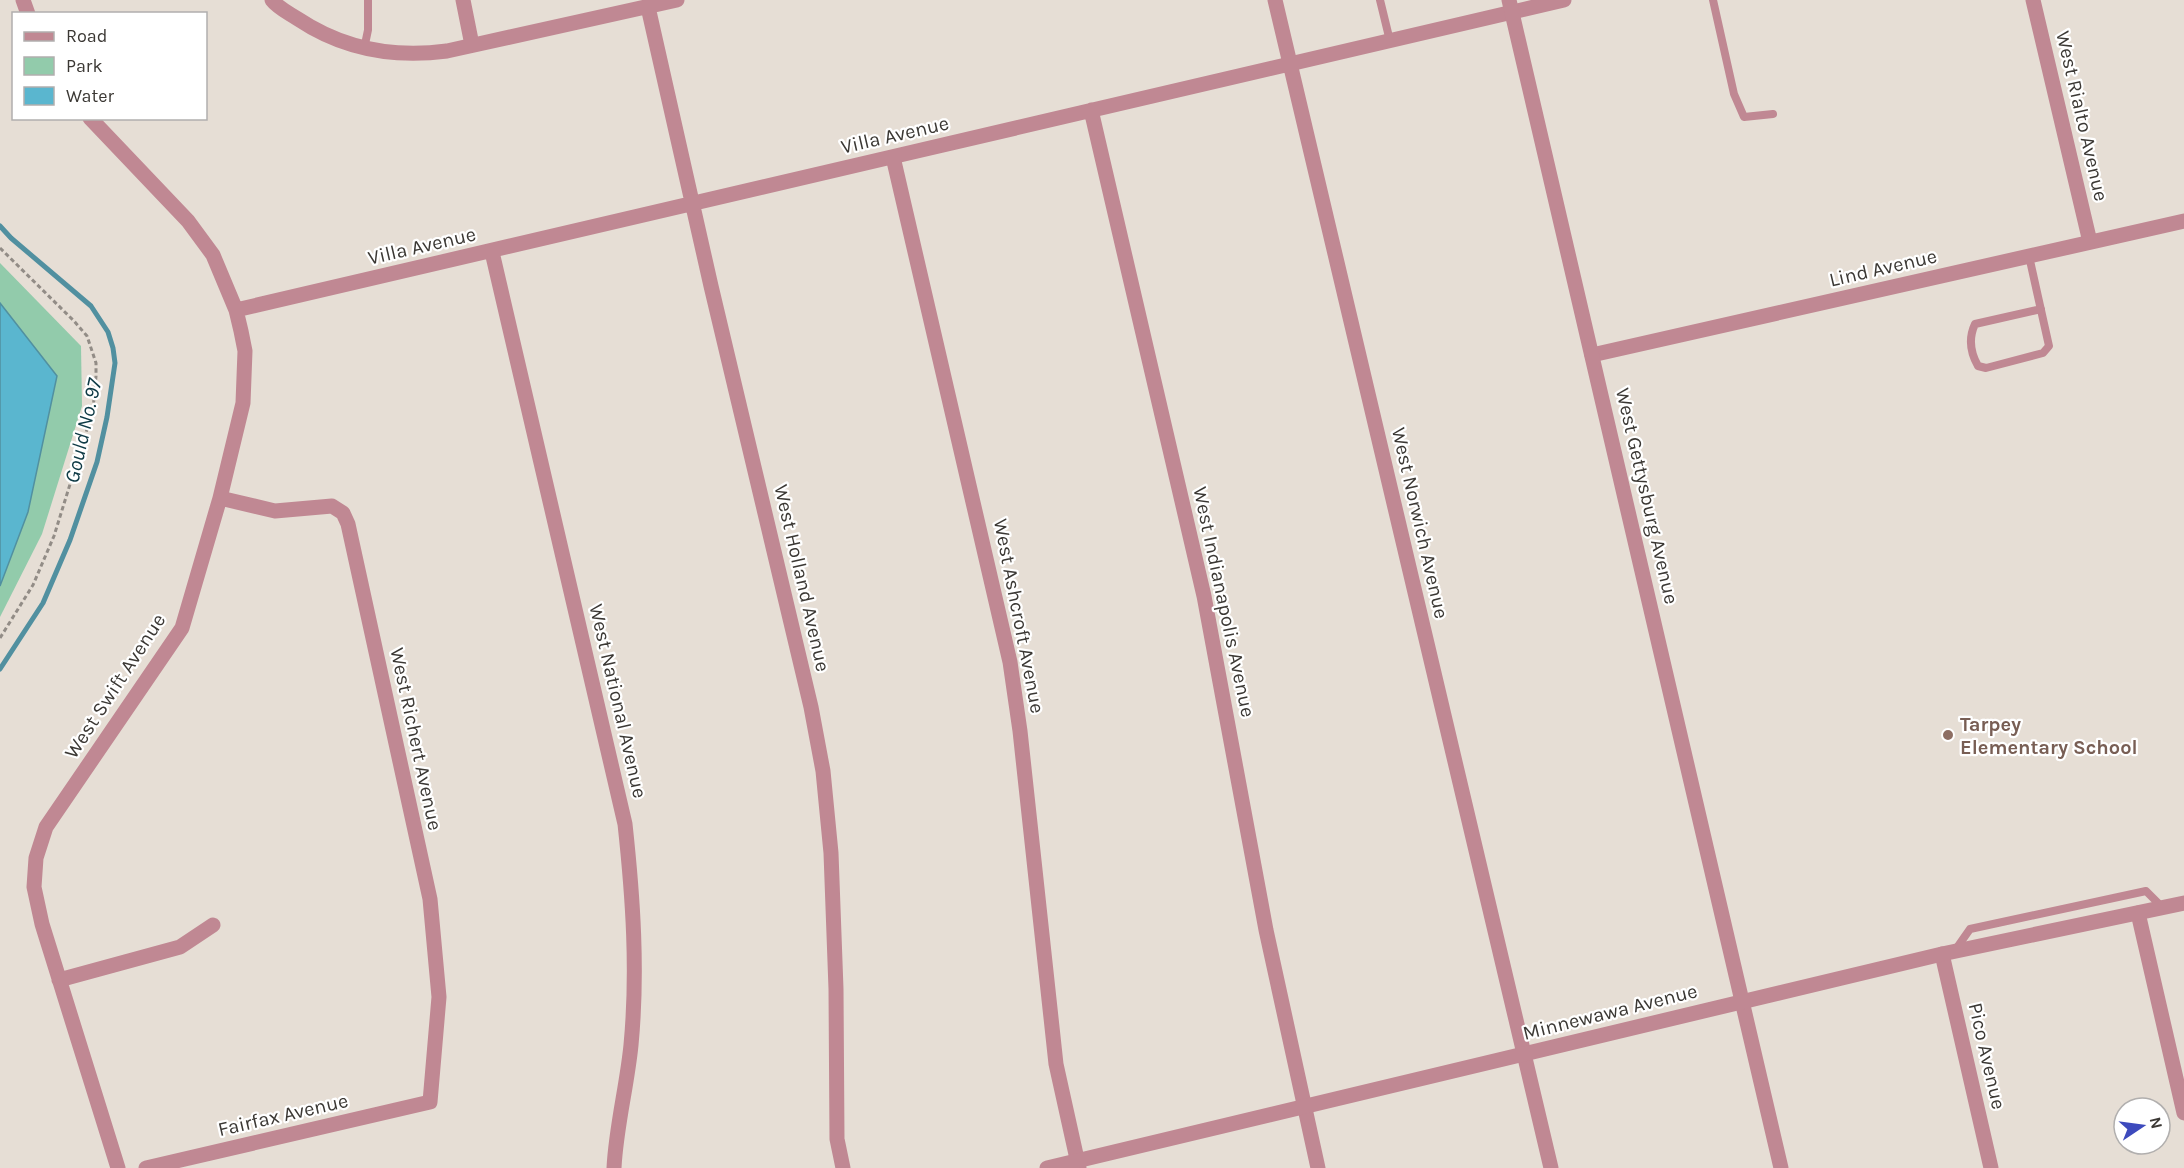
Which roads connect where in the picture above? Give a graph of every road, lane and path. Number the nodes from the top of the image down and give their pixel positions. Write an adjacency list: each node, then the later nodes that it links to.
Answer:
1 (272, 0): 14 (street)
2 (368, 0): 14 (lane)
3 (463, 0): 13 (street)
4 (677, 0): 11 (street)
5 (1275, 0): 15 (street, West Norwich Avenue)
6 (1380, 0): 12 (lane)
7 (1564, 0): 10 (street, Villa Avenue)
8 (1713, 0): 17 (lane)
9 (2033, 0): 22 (street, West Rialto Avenue)
10 (1511, 6): 12 (street, Villa Avenue); 28 (street, West Gettysburg Avenue)
11 (648, 7): 13 (street); 20 (street, West Holland Avenue)
12 (1390, 41): 15 (street, Villa Avenue)
13 (472, 45): 14 (street)
14 (364, 49)
15 (1290, 62): 16 (street, Villa Avenue); 38 (street, West Norwich Avenue)
16 (1091, 110): 19 (street, Villa Avenue); 40 (street, West Indianapolis Avenue)
17 (1773, 114)
18 (92, 120): 27 (street, West Swift Avenue)
19 (893, 157): 20 (street, Villa Avenue); 42 (street, West Ashcroft Avenue)
20 (693, 205): 24 (street, Villa Avenue); 46 (street, West Holland Avenue)
21 (2184, 221): 22 (street, Lind Avenue)
22 (2090, 242): 25 (street, Lind Avenue)
23 (0, 249): 30 (path)
24 (492, 252): 27 (street, Villa Avenue); 45 (street, West National Avenue)
25 (2029, 256): 26 (lane); 28 (street, Lind Avenue)
26 (2041, 309): 26 (lane)
27 (236, 310): 29 (street, West Swift Avenue)
28 (1592, 355): 37 (street, West Gettysburg Avenue)
29 (220, 498): 36 (street, West Swift Avenue); 39 (street, West Richert Avenue)
30 (0, 638)
31 (2184, 903): 32 (street, Minnewawa Avenue)
32 (2162, 907): 33 (street, Minnewawa Avenue); 35 (lane)
33 (2138, 913): 35 (street, Minnewawa Avenue); 41 (street)
34 (213, 925): 36 (street)
35 (1948, 953): 37 (street, Minnewawa Avenue); 51 (street, Pico Avenue)
36 (59, 980): 43 (street, West Swift Avenue)
37 (1742, 1001): 38 (street, Minnewawa Avenue); 50 (street, West Gettysburg Avenue)
38 (1525, 1055): 40 (street, Minnewawa Avenue); 49 (street, West Norwich Avenue)
39 (430, 1102): 44 (street, Fairfax Avenue)
40 (1303, 1106): 42 (street, Minnewawa Avenue); 48 (street, West Indianapolis Avenue)
41 (2184, 1113)
42 (1078, 1165): 47 (street, Minnewawa Avenue)
43 (118, 1168)
44 (146, 1168)
45 (614, 1168)
46 (843, 1168)
47 (1047, 1168)
48 (1318, 1168)
49 (1551, 1168)
50 (1781, 1168)
51 (1991, 1168)

